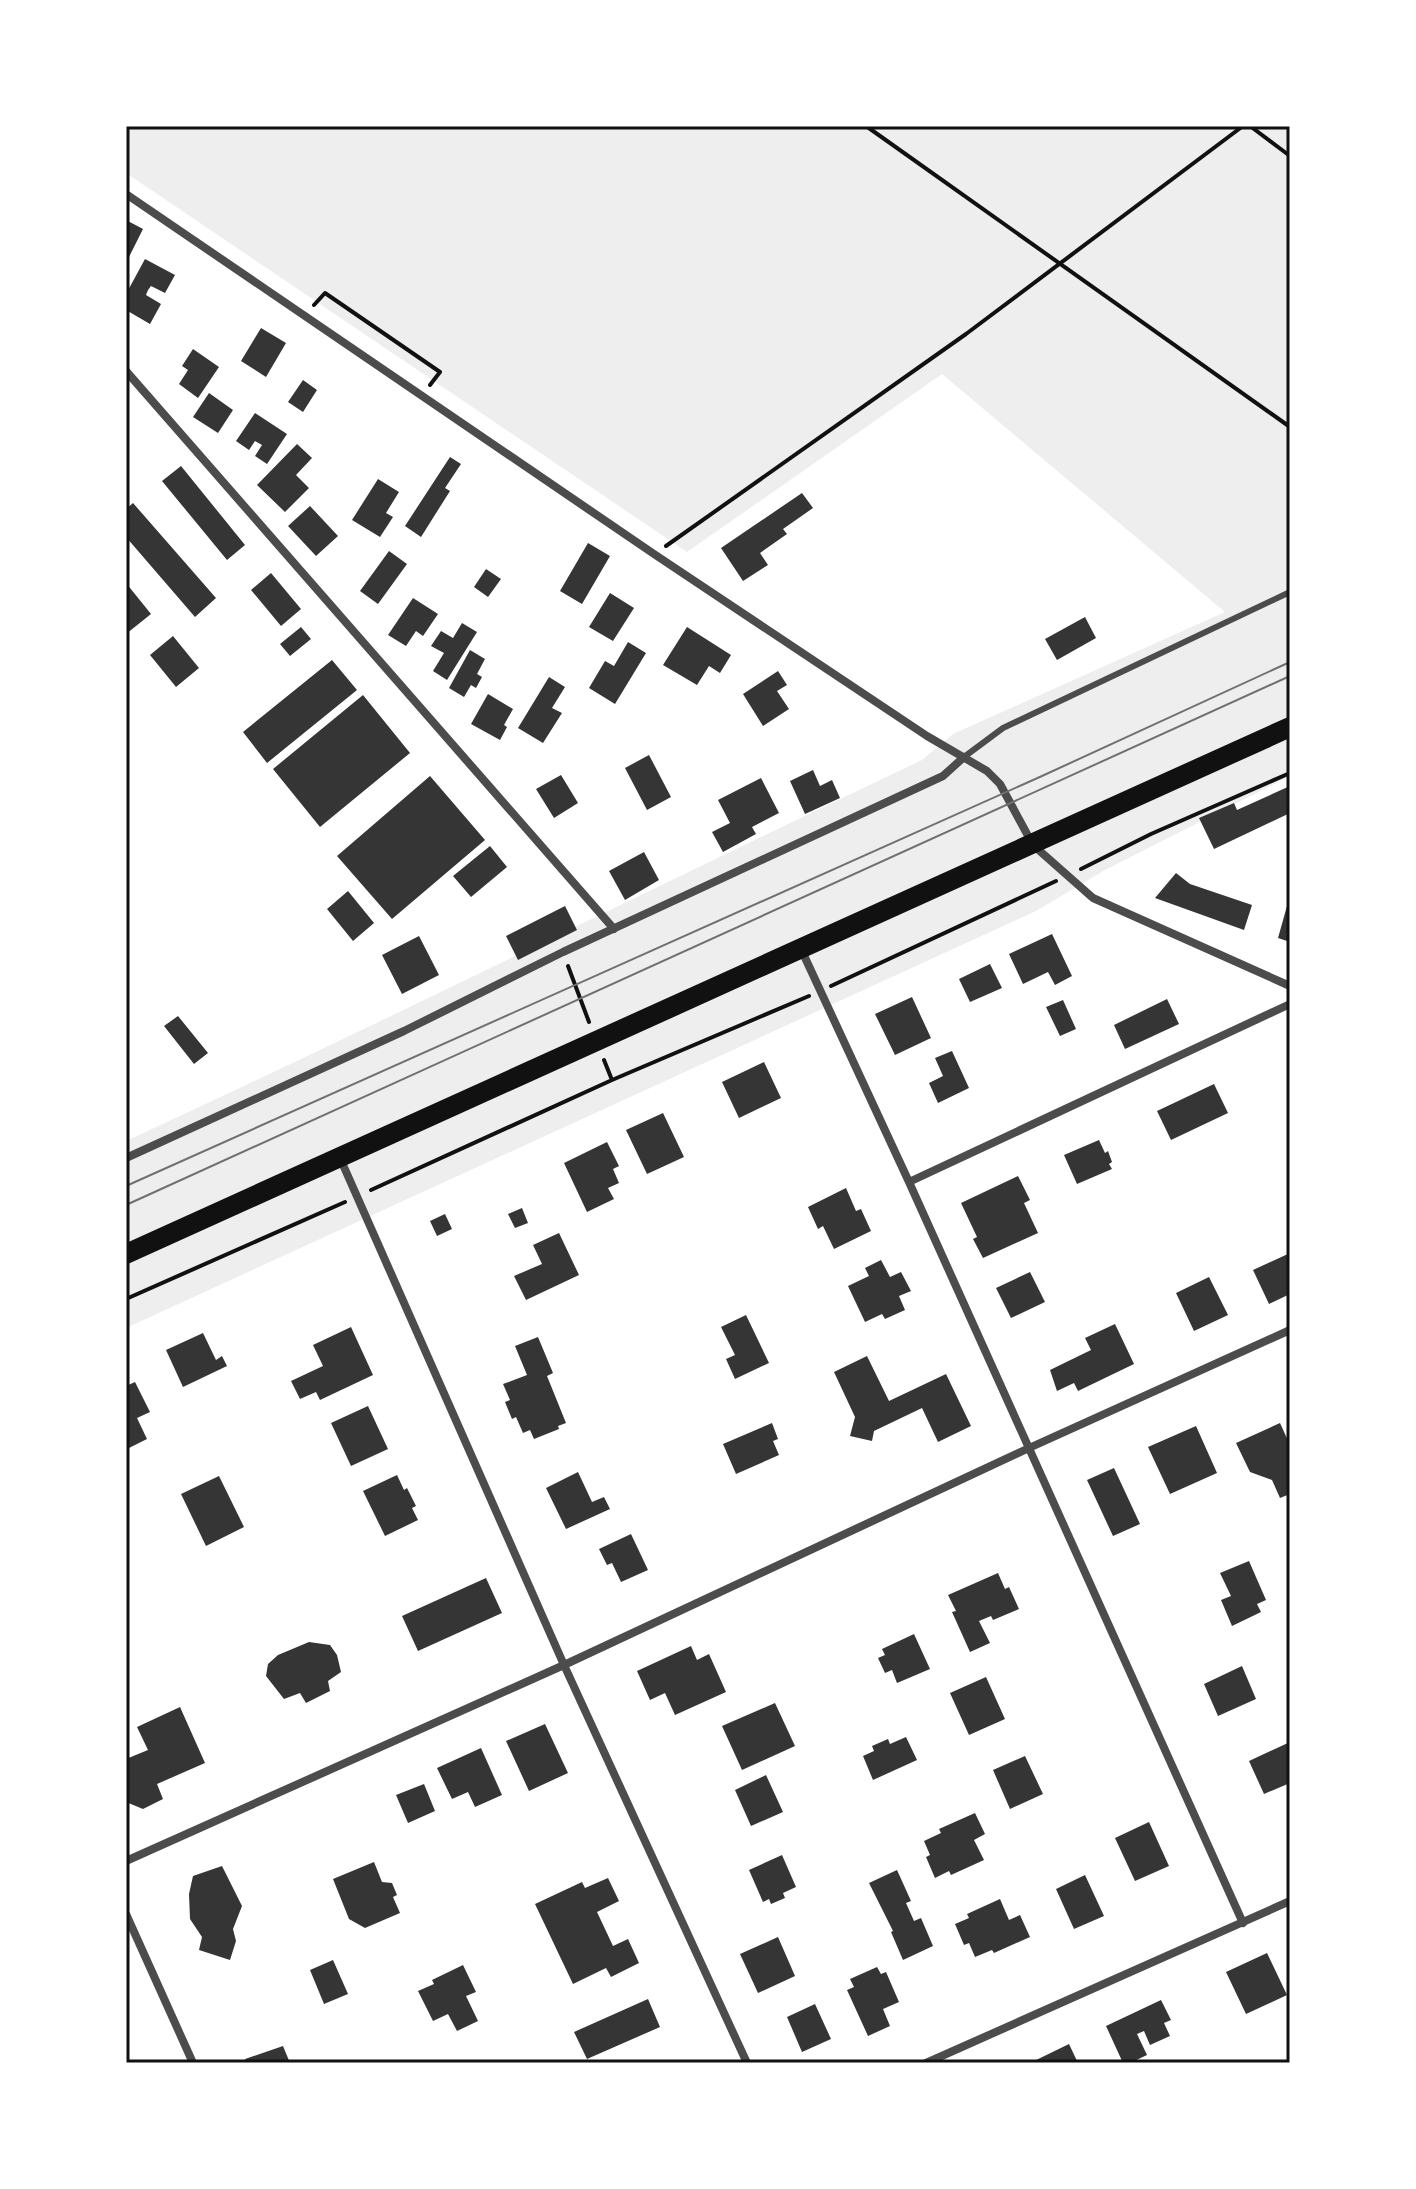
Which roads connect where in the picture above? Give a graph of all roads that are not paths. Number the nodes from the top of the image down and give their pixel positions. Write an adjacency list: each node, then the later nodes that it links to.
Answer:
1 (126, 194): 5 (street)
2 (126, 371): 7 (street)
3 (1290, 592): 5 (lane)
4 (1290, 727): 6 (main road)
5 (964, 757): 6 (street); 7 (street)
6 (1033, 845): 8 (main road); 9 (street)
7 (614, 929): 12 (street)
8 (801, 949): 11 (main road); 13 (street)
9 (1290, 986)
10 (1290, 1004): 13 (street)
11 (340, 1157): 14 (main road); 17 (street)
12 (126, 1158)
13 (909, 1182): 16 (street)
14 (126, 1254)
15 (1290, 1330): 16 (street)
16 (1029, 1448): 17 (street); 21 (street)
17 (564, 1665): 18 (street); 23 (street)
18 (126, 1861)
19 (1290, 1901): 21 (street)
20 (126, 1914): 22 (street)
21 (1243, 1923): 24 (street)
22 (193, 2063)
23 (747, 2063)
24 (926, 2063)

